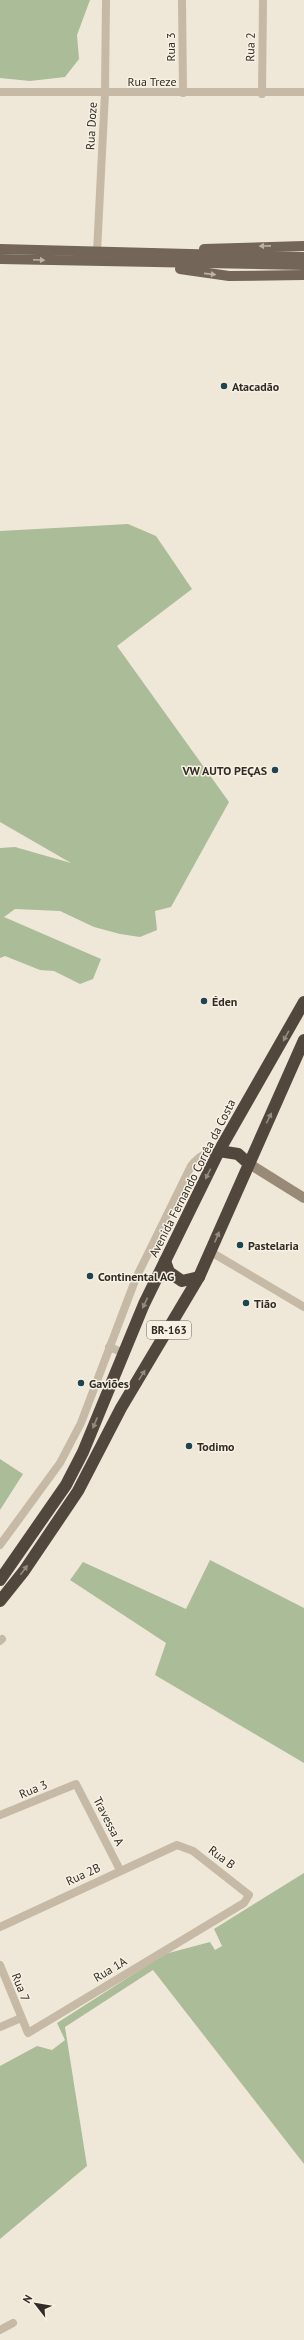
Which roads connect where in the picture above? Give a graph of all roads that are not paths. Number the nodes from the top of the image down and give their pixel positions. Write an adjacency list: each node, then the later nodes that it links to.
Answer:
1 (106, 0): 6 (street, Rua Doze)
2 (182, 0): 7 (street, Rua 3)
3 (263, 0): 8 (street, Rua 2)
4 (0, 92): 6 (street, Rua Treze)
5 (304, 92): 8 (street, Rua Treze)
6 (105, 93): 7 (street, Rua Treze); 11 (street, Rua Doze)
7 (183, 93): 8 (street, Rua Treze)
8 (262, 94)
9 (304, 246): 13 (main road, one-way to 13)
10 (0, 249): 11 (main road)
11 (97, 252): 13 (main road)
12 (304, 257): 13 (main road)
13 (144, 258): 14 (main road, one-way to 13); 15 (main road); 16 (main road, one-way to 16)
14 (0, 259)
15 (304, 265)
16 (304, 275)
17 (304, 1002): 19 (highway, Avenida Fernando Corrêa da Costa / BR-163, one-way to 19)
18 (304, 1040): 20 (highway, BR-163, one-way to 18)
19 (219, 1151): 20 (highway); 23 (highway, Avenida Fernando Corrêa da Costa / BR-163, one-way to 23); 26 (street)
20 (248, 1163): 21 (street); 22 (highway, BR-163, one-way to 20)
21 (304, 1198)
22 (211, 1252): 24 (highway, BR-163); 25 (street)
23 (166, 1261): 24 (highway); 27 (highway, Avenida Fernando Corrêa da Costa / BR-163, one-way to 27)
24 (199, 1277): 30 (highway, BR-163, one-way to 24)
25 (304, 1307)
26 (109, 1347): 27 (street); 28 (street)
27 (124, 1353): 29 (highway, Avenida Fernando Corrêa da Costa / BR-163, one-way to 29)
28 (0, 1545)
29 (0, 1580)
30 (0, 1601)
31 (76, 1784): 32 (street, Rua 3); 34 (street, Travessa A)
32 (0, 1815)
33 (177, 1845): 34 (street, Rua 2B); 35 (street, Rua B)
34 (120, 1870): 36 (street, Rua 2B)
35 (249, 1895): 40 (street, Rua 1A)
36 (0, 1927)
37 (0, 1965): 38 (street, Rua 7)
38 (20, 2018): 39 (street); 40 (street, Rua 7)
39 (0, 2027)
40 (28, 2033)
41 (13, 2323): 42 (street)
42 (0, 2330)

